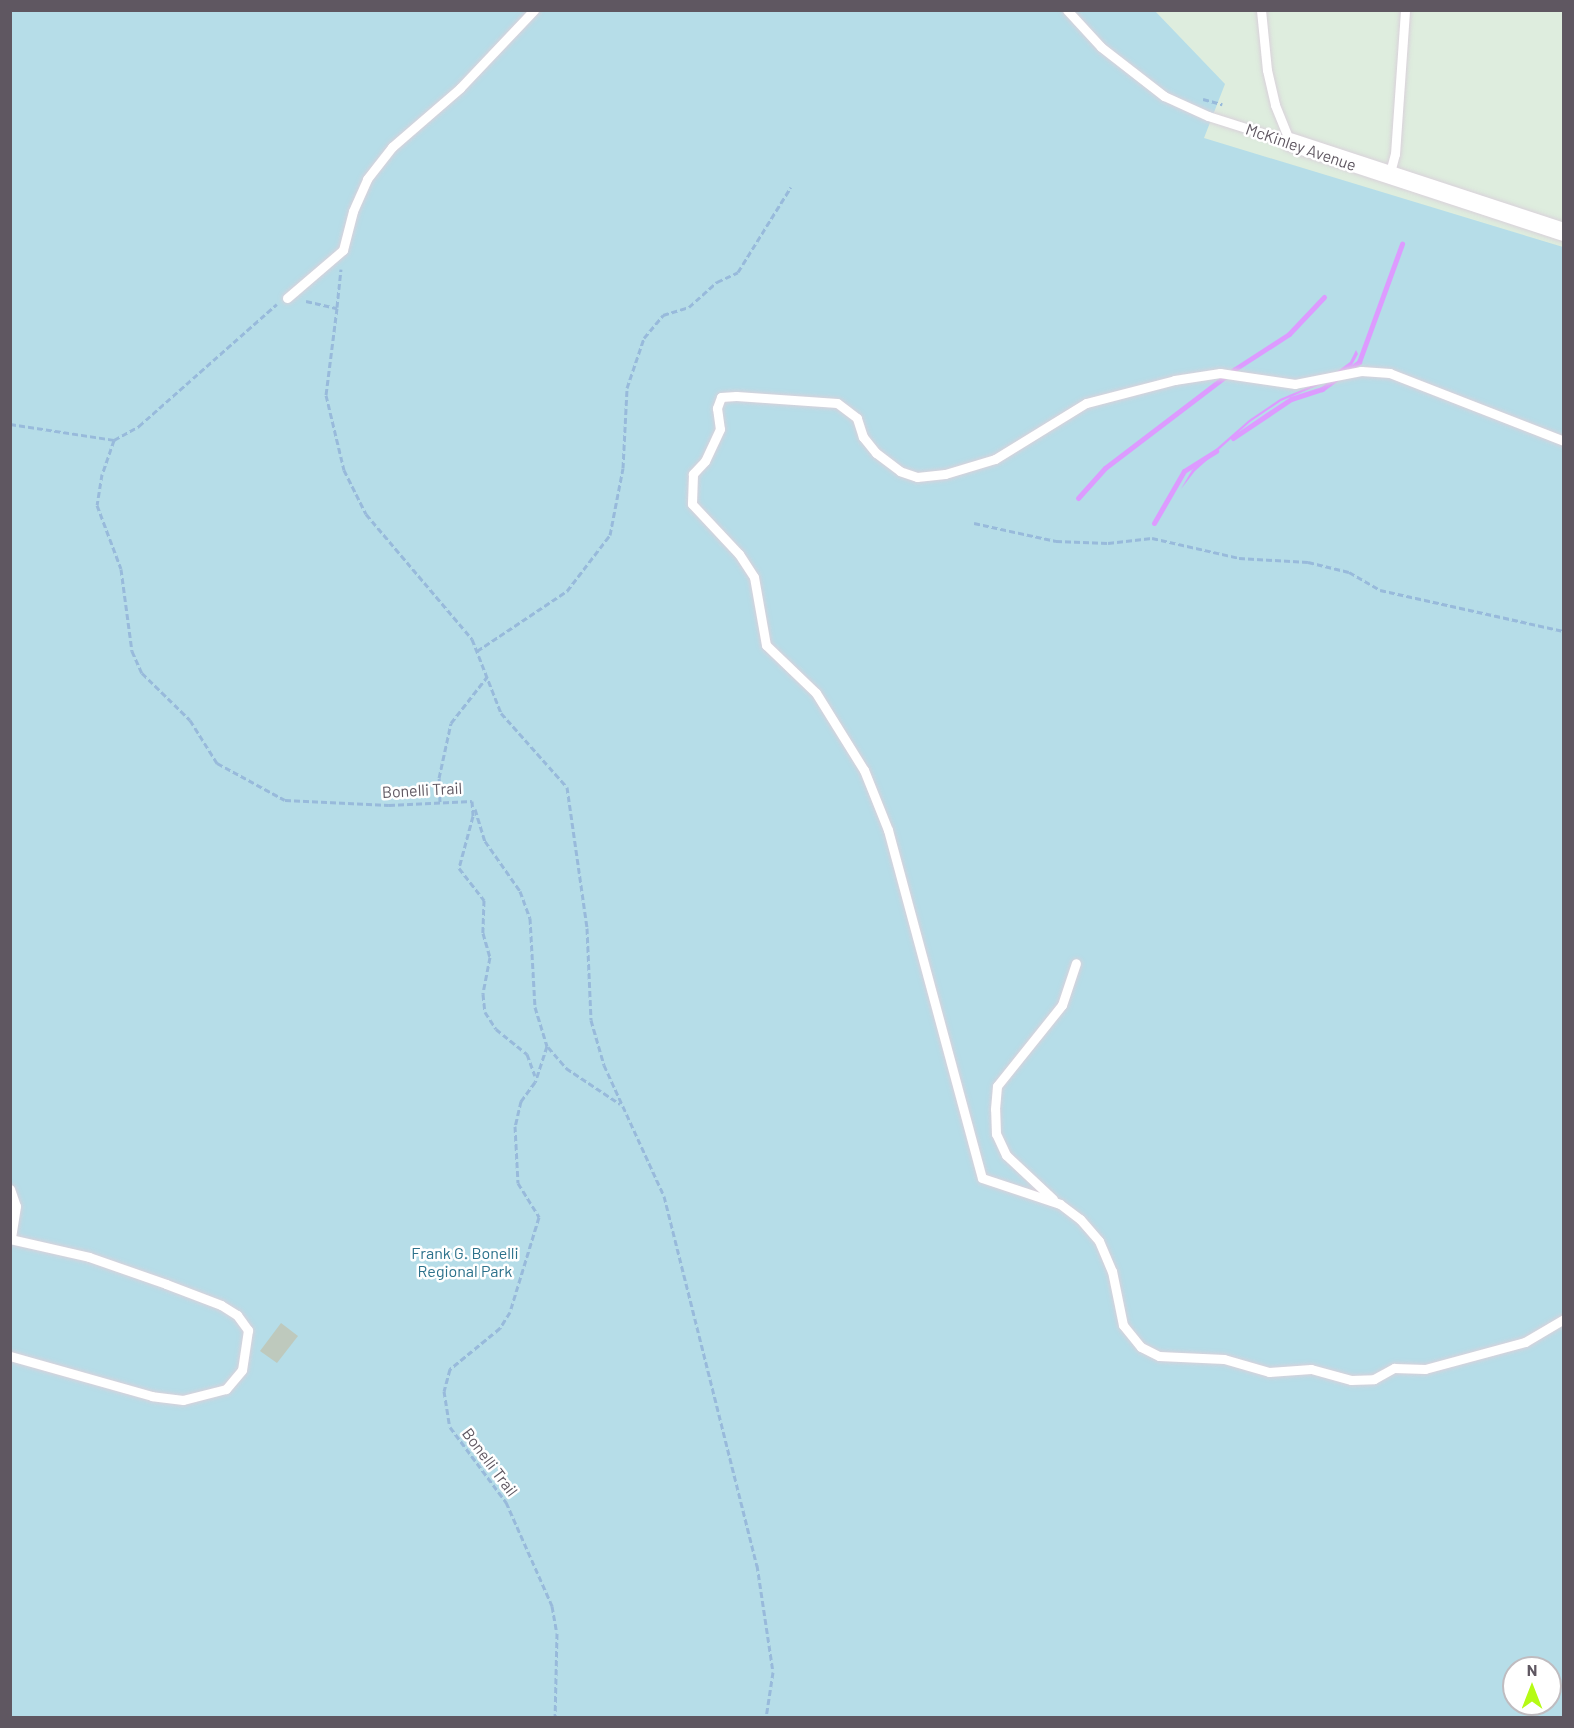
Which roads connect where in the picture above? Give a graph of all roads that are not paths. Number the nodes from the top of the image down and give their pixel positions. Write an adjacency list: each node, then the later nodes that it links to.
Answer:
1 (534, 10): 8 (lane)
2 (1067, 10): 5 (lane, McKinley Avenue)
3 (1261, 10): 5 (lane)
4 (1405, 10): 6 (lane)
5 (1290, 142): 6 (street, McKinley Avenue)
6 (1389, 176): 7 (street, McKinley Avenue)
7 (1563, 232)
8 (287, 298)
9 (1563, 441): 12 (lane)
10 (1076, 963): 12 (lane)
11 (10, 1189): 13 (lane)
12 (1060, 1204): 14 (lane)
13 (11, 1239): 15 (lane)
14 (1563, 1319)
15 (10, 1356)

